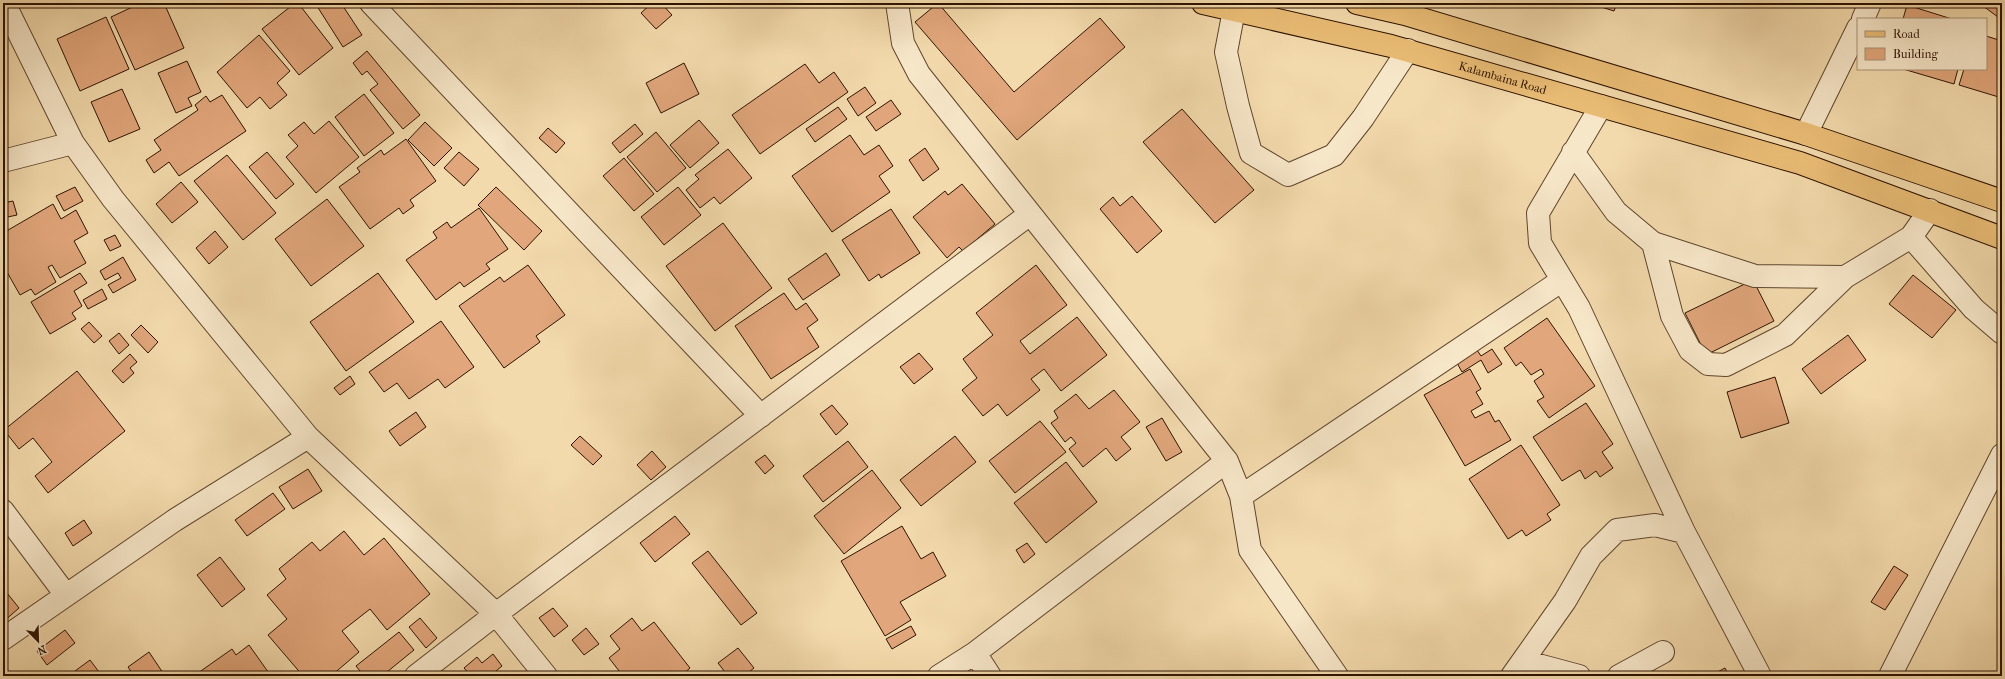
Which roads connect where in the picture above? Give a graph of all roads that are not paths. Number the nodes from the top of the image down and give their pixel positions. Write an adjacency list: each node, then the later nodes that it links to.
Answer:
1 (4, 3): 13 (street)
2 (371, 3): 25 (street)
3 (897, 3): 18 (street)
4 (1203, 3): 7 (main road, Kalambaina Road)
5 (1357, 3): 12 (main road)
6 (1870, 3): 8 (street)
7 (1234, 10): 10 (main road, Kalambaina Road); 10 (street)
8 (1863, 18)
9 (1857, 30): 12 (street)
10 (1408, 50): 11 (main road, Kalambaina Road)
11 (1601, 106): 14 (street); 17 (main road, Kalambaina Road)
12 (1806, 134): 16 (main road)
13 (73, 143): 15 (street); 26 (street)
14 (1573, 152): 21 (street); 23 (street)
15 (3, 161)
16 (2002, 201)
17 (1930, 210): 19 (street); 20 (main road, Kalambaina Road)
18 (1030, 214): 25 (street); 28 (street)
19 (1911, 237): 22 (street); 24 (street)
20 (2002, 238)
21 (1653, 243): 22 (street); 22 (street)
22 (1844, 277)
23 (1561, 281): 29 (street); 31 (street)
24 (2002, 333)
25 (760, 416): 33 (street)
26 (308, 437): 32 (street); 33 (street)
27 (2002, 455): 46 (street)
28 (1227, 462): 29 (street); 36 (street)
29 (1241, 496): 42 (street)
30 (3, 511): 32 (street)
31 (1684, 532): 37 (street); 45 (street)
32 (66, 595): 34 (street)
33 (496, 614): 38 (street); 39 (street)
34 (3, 639)
35 (1663, 652): 44 (street)
36 (974, 653): 40 (street); 41 (street)
37 (1518, 669): 43 (street)
38 (416, 676)
39 (546, 676)
40 (939, 676)
41 (990, 676)
42 (1337, 676)
43 (1579, 676)
44 (1619, 676)
45 (1760, 676)
46 (1890, 676)

